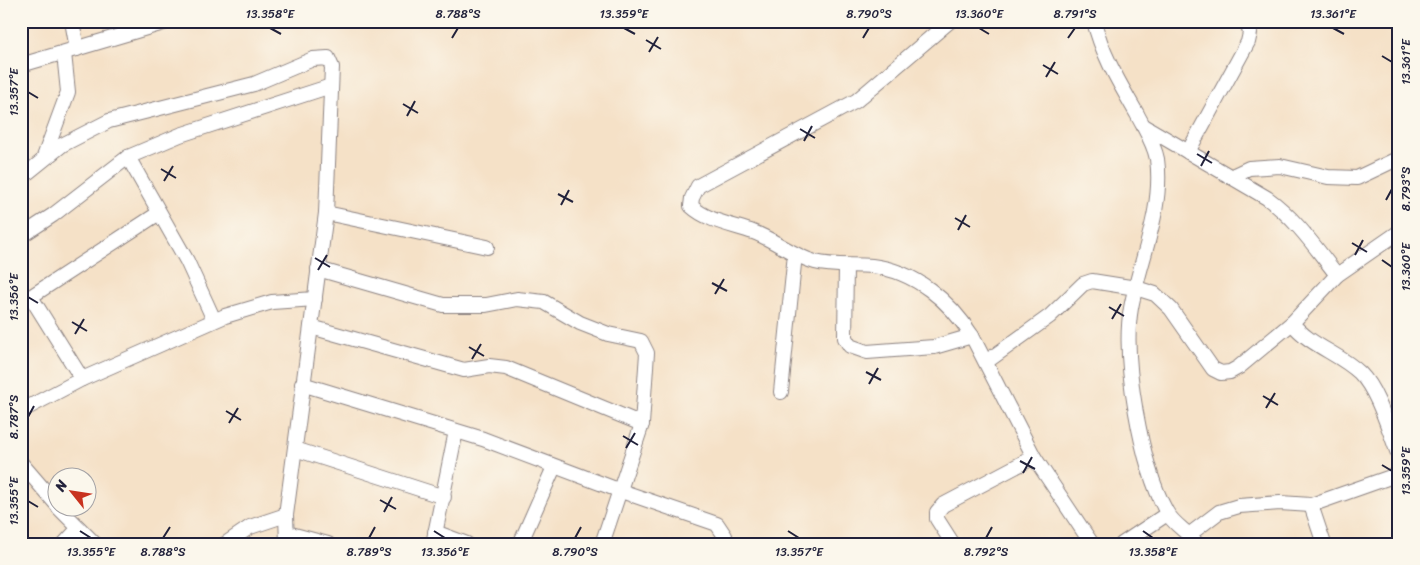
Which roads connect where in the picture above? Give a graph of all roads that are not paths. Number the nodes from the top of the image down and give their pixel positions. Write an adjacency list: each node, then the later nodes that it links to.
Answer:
1 (72, 21): 6 (street)
2 (170, 21): 6 (street)
3 (1094, 21): 9 (street)
4 (1247, 21): 10 (street)
5 (950, 22): 22 (street)
6 (71, 51): 7 (street); 12 (street)
7 (21, 65)
8 (331, 86): 11 (street); 12 (street); 18 (street)
9 (1142, 124): 10 (street); 26 (street)
10 (1188, 152): 16 (street)
11 (128, 157): 17 (street); 20 (street)
12 (44, 158): 15 (street)
13 (1399, 158): 16 (street)
14 (21, 160): 15 (street)
15 (23, 176)
16 (1230, 177): 25 (street)
17 (159, 213): 28 (street); 29 (street)
18 (326, 213): 21 (street); 24 (street)
19 (1399, 232): 25 (street)
20 (21, 236)
21 (487, 247)
22 (794, 254): 23 (street); 36 (street)
23 (846, 266): 32 (street); 32 (street)
24 (318, 269): 27 (street); 38 (street)
25 (1337, 275): 30 (street)
26 (1136, 288): 30 (street); 33 (street); 50 (street)
27 (315, 299): 29 (street); 31 (street)
28 (26, 300): 34 (street)
29 (214, 320): 34 (street)
30 (1292, 323): 41 (street)
31 (311, 327): 35 (street); 38 (street)
32 (972, 336): 33 (street)
33 (986, 362): 42 (street)
34 (82, 379): 37 (street)
35 (302, 384): 39 (street); 40 (street)
36 (782, 392)
37 (21, 411)
38 (642, 424): 46 (street)
39 (456, 431): 44 (street); 48 (street)
40 (294, 449): 48 (street); 51 (street)
41 (1399, 456)
42 (1034, 457): 65 (street); 66 (street)
43 (21, 463): 47 (street)
44 (554, 467): 46 (street); 62 (street)
45 (1399, 474): 49 (street)
46 (621, 491): 63 (street); 64 (street)
47 (48, 495)
48 (444, 497): 55 (street)
49 (1311, 505): 56 (street); 68 (street)
50 (1167, 514): 56 (street); 67 (street)
51 (286, 515): 54 (street); 59 (street)
52 (69, 518): 53 (street)
53 (79, 528): 57 (street); 58 (street)
54 (287, 538): 60 (street)
55 (434, 538): 61 (street)
56 (1194, 539)
57 (64, 544)
58 (95, 544)
59 (225, 544)
60 (328, 544)
61 (466, 544)
62 (520, 544)
63 (602, 544)
64 (724, 544)
65 (953, 544)
66 (1092, 544)
67 (1122, 544)
68 (1324, 544)

